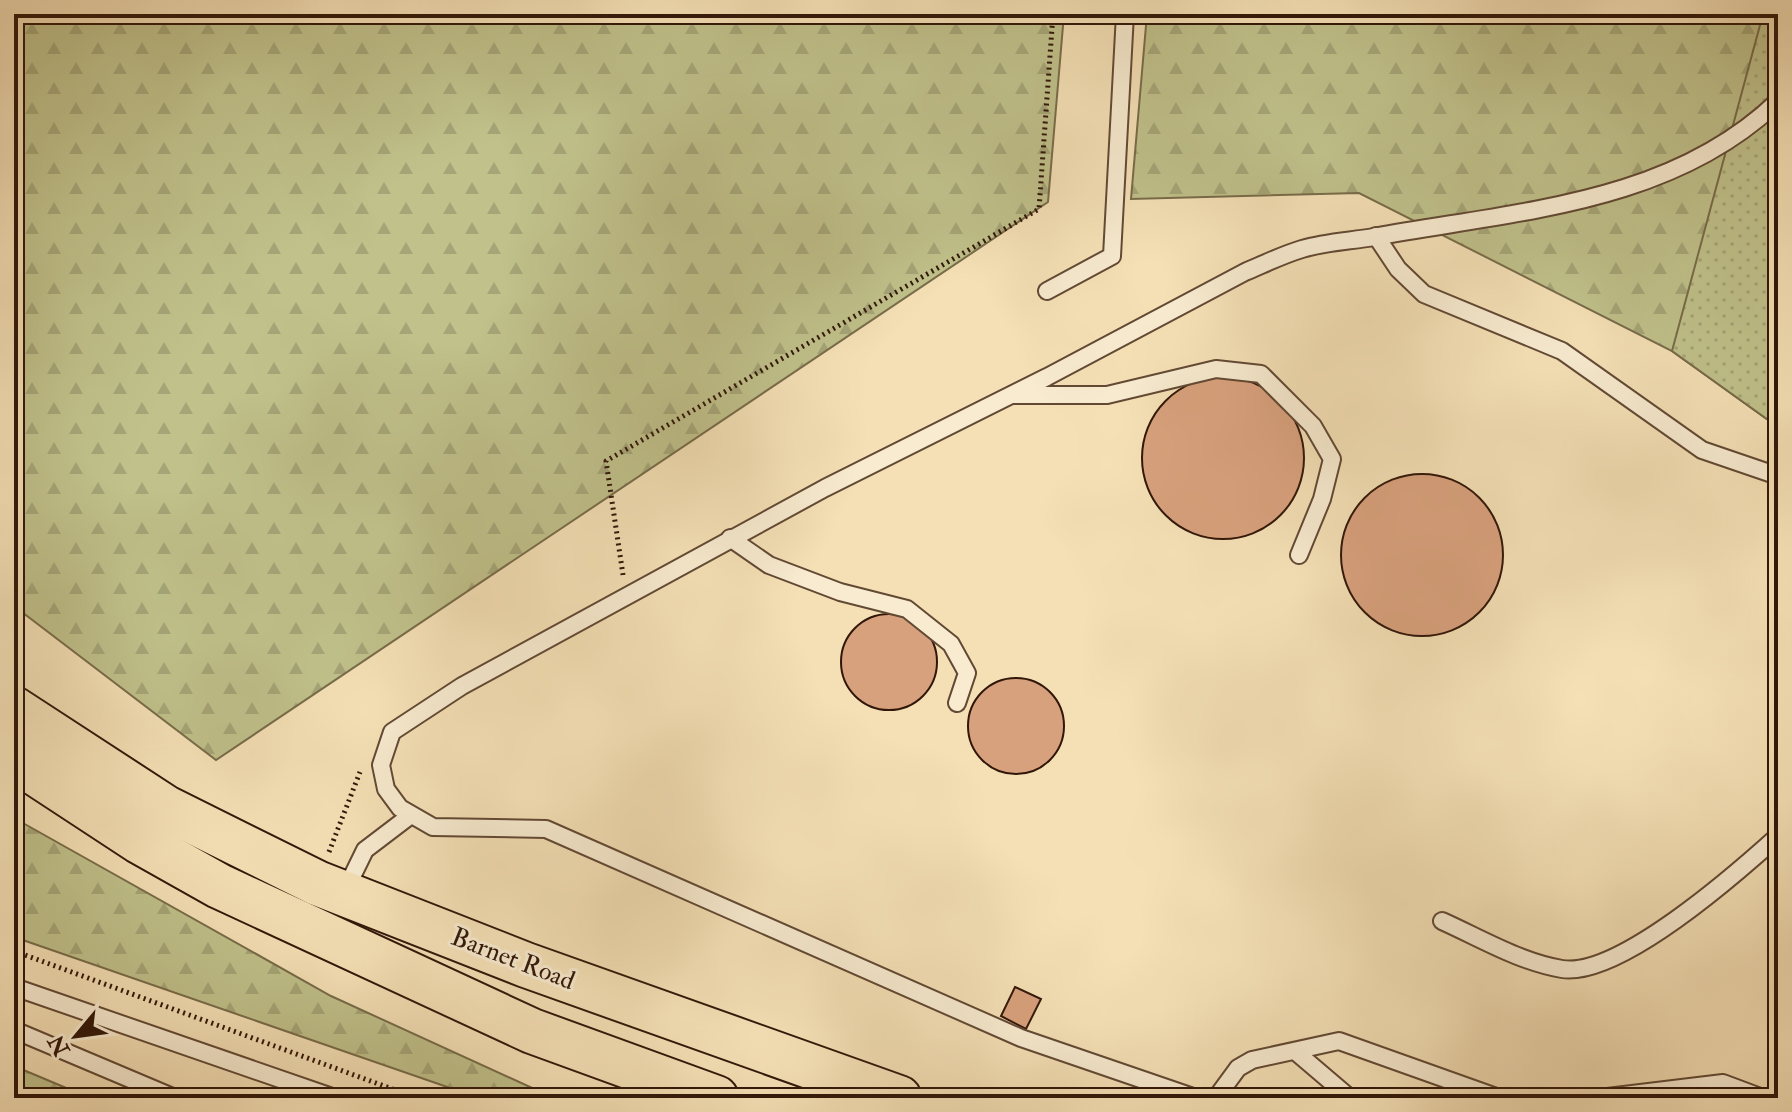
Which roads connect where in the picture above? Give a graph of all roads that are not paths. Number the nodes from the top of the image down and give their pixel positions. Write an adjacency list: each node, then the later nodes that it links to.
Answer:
1 (1125, 14): 4 (lane)
2 (1778, 101): 3 (lane)
3 (1376, 236): 5 (lane); 6 (lane)
4 (1047, 291)
5 (1011, 395): 7 (lane); 8 (lane)
6 (1778, 476)
7 (730, 538): 9 (lane); 12 (lane)
8 (1299, 555)
9 (957, 703)
10 (14, 709): 14 (main road, Barnet Road)
11 (14, 759): 21 (main road, Barnet Road)
12 (411, 815): 14 (lane); 23 (lane)
13 (1778, 836): 15 (lane)
14 (330, 888): 22 (main road, Barnet Road)
15 (1442, 921)
16 (14, 987): 20 (lane)
17 (14, 1030): 19 (lane)
18 (1296, 1052): 24 (lane); 25 (lane); 26 (lane)
19 (175, 1098)
20 (335, 1098)
21 (716, 1098)
22 (899, 1098)
23 (1196, 1098)
24 (1216, 1098)
25 (1350, 1098)
26 (1499, 1098)
27 (1599, 1098): 28 (lane)
28 (1763, 1098)

